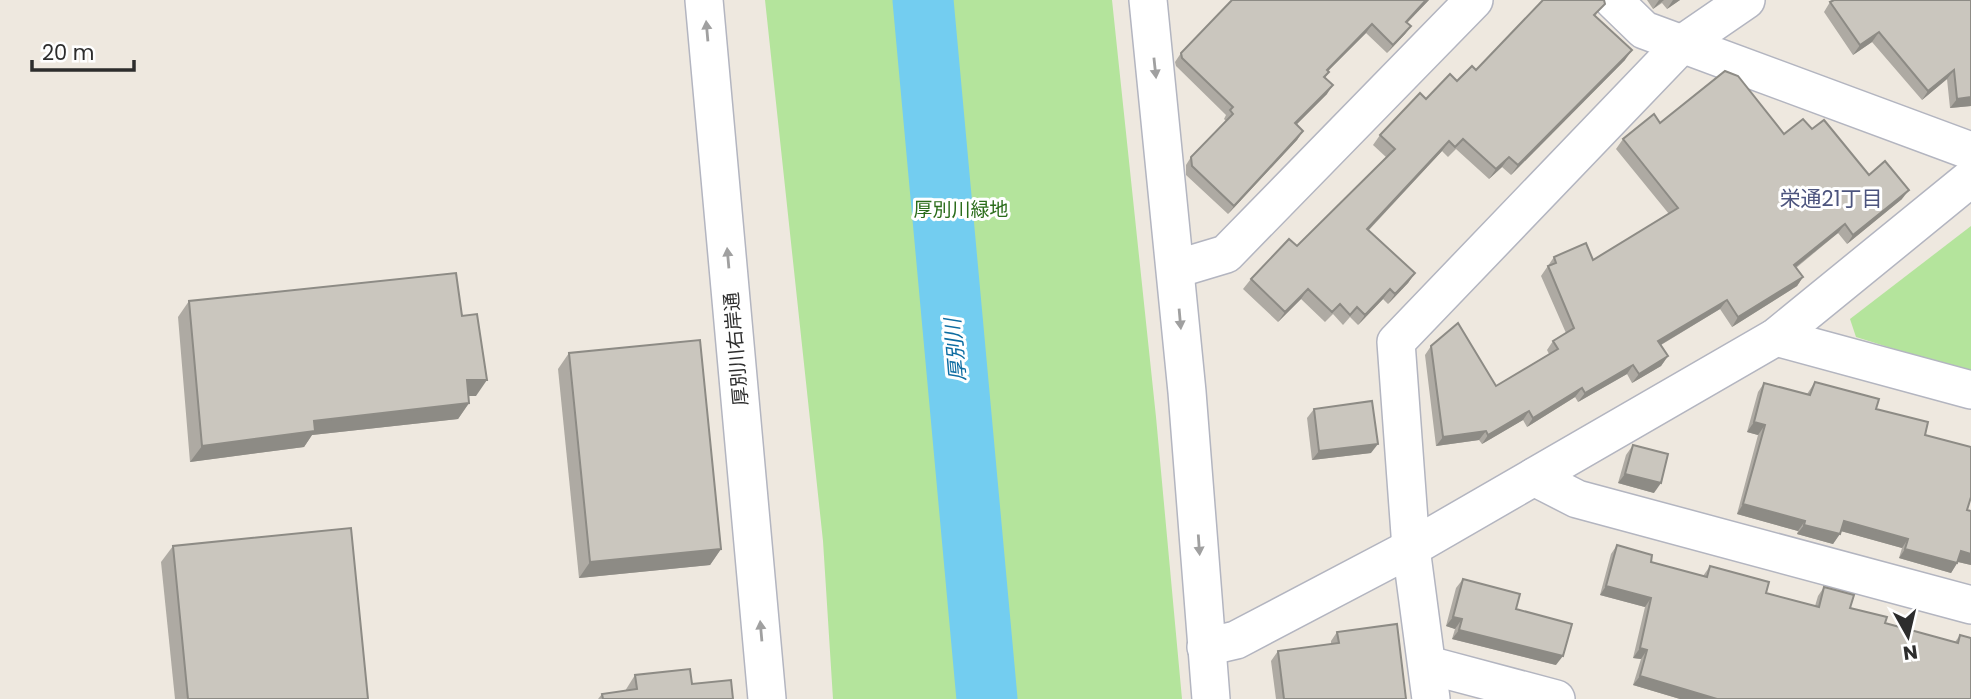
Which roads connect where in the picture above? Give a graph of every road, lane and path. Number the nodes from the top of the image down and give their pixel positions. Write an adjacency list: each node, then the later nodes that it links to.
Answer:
1 (704, 0): 17 (street, 厚別川右岸通, one-way to 1)
2 (1474, 0): 9 (street)
3 (1613, 0): 6 (street)
4 (1746, 0): 6 (street)
5 (1155, 2): 9 (street, one-way to 9)
6 (1682, 44): 7 (street); 13 (street)
7 (1971, 151)
8 (1971, 178): 10 (street)
9 (1176, 269): 15 (street, one-way to 15)
10 (1776, 337): 11 (street); 12 (street)
11 (1971, 390)
12 (1534, 477): 13 (street); 14 (street)
13 (1411, 548): 15 (street); 16 (street)
14 (1971, 605)
15 (1206, 647): 18 (street)
16 (1430, 682): 19 (street)
17 (767, 699)
18 (1211, 699)
19 (1556, 699)

